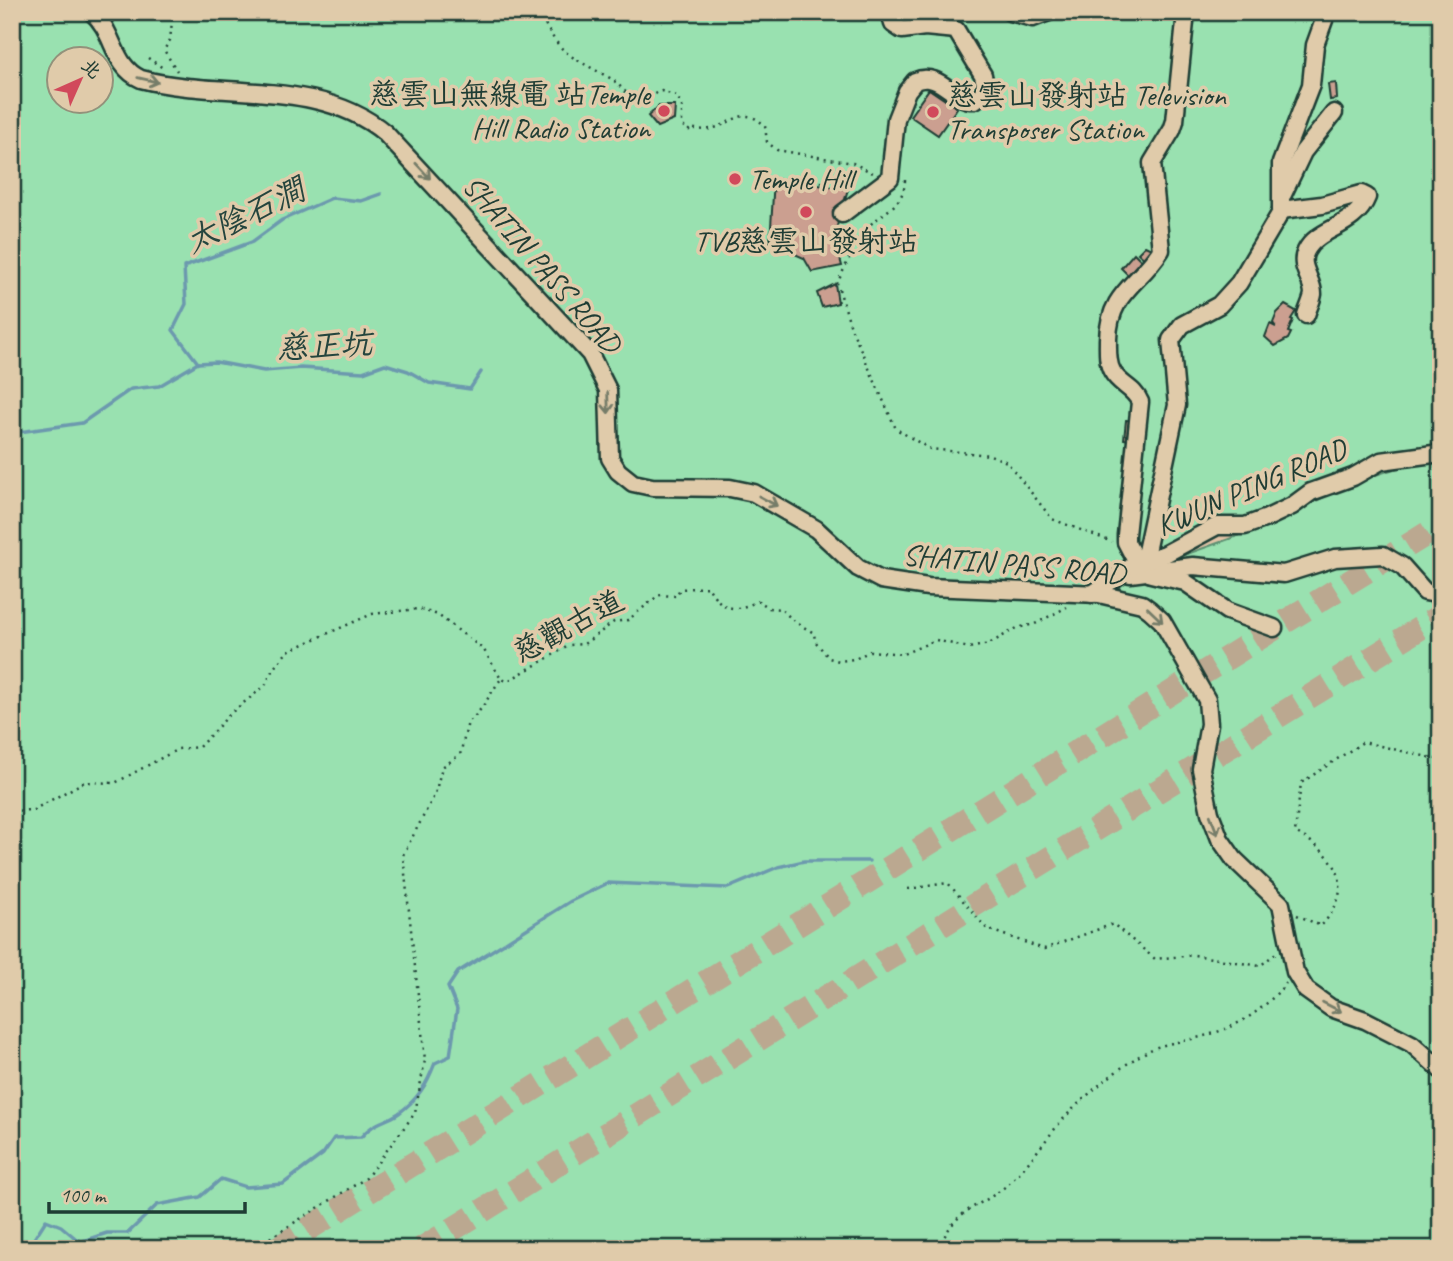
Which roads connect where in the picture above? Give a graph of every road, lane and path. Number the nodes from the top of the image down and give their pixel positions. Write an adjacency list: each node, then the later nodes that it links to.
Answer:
1 (92, 12): 21 (street, SHATIN PASS ROAD, one-way to 21)
2 (173, 12): 9 (path)
3 (539, 12): 13 (path)
4 (890, 12): 11 (street)
5 (1010, 12): 6 (street)
6 (1049, 12)
7 (1186, 12): 19 (street)
8 (1327, 12): 15 (street)
9 (177, 74)
10 (1334, 113): 15 (street)
11 (892, 164): 16 (street); 19 (path)
12 (786, 177): 14 (path)
13 (874, 178)
14 (858, 188)
15 (1280, 205): 17 (street); 20 (street)
16 (842, 214)
17 (1306, 315)
18 (1441, 453): 20 (street, KWUN PING ROAD)
19 (1128, 548): 20 (street)
20 (1141, 566): 21 (street, KWUN PING ROAD); 22 (street); 24 (street)
21 (1092, 594): 29 (street, SHATIN PASS ROAD, one-way to 29)
22 (1441, 595)
23 (1069, 606): 25 (path, 慈觀古道)
24 (1274, 628)
25 (500, 679): 27 (path, 慈觀古道); 33 (path)
26 (1441, 760): 29 (path)
27 (12, 811)
28 (908, 889): 30 (path)
29 (1283, 909): 30 (street, SHATIN PASS ROAD)
30 (1290, 941): 31 (street, SHATIN PASS ROAD)
31 (1295, 972): 32 (street, one-way to 32); 34 (path)
32 (1441, 1070)
33 (252, 1249)
34 (939, 1249)

